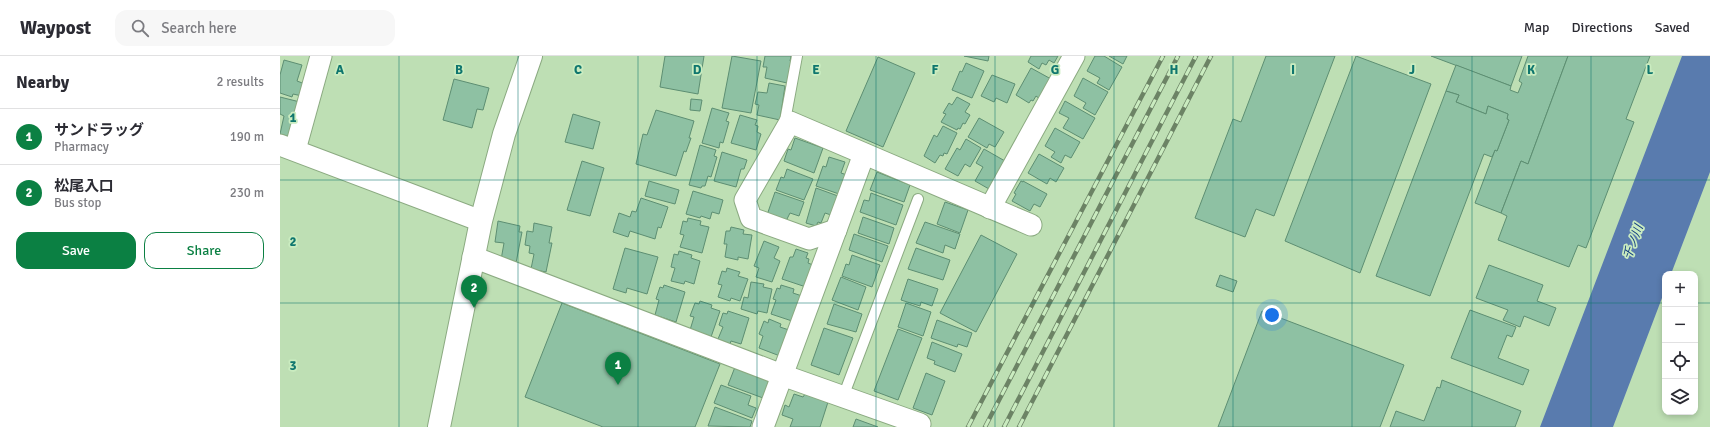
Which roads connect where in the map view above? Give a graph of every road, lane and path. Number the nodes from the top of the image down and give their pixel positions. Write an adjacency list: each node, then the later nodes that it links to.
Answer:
1 (321, 56): 6 (street)
2 (531, 56): 10 (street)
3 (797, 56): 5 (lane)
4 (1074, 56): 9 (street)
5 (790, 122): 7 (street); 12 (street)
6 (287, 148): 10 (street)
7 (864, 154): 9 (street); 12 (street)
8 (918, 199): 15 (lane)
9 (990, 208): 11 (street)
10 (481, 221): 13 (street)
11 (1031, 225)
12 (836, 230): 14 (street)
13 (473, 257): 14 (street); 17 (street)
14 (782, 375): 15 (street); 18 (street)
15 (843, 397): 16 (street)
16 (920, 424)
17 (439, 427)
18 (763, 427)

